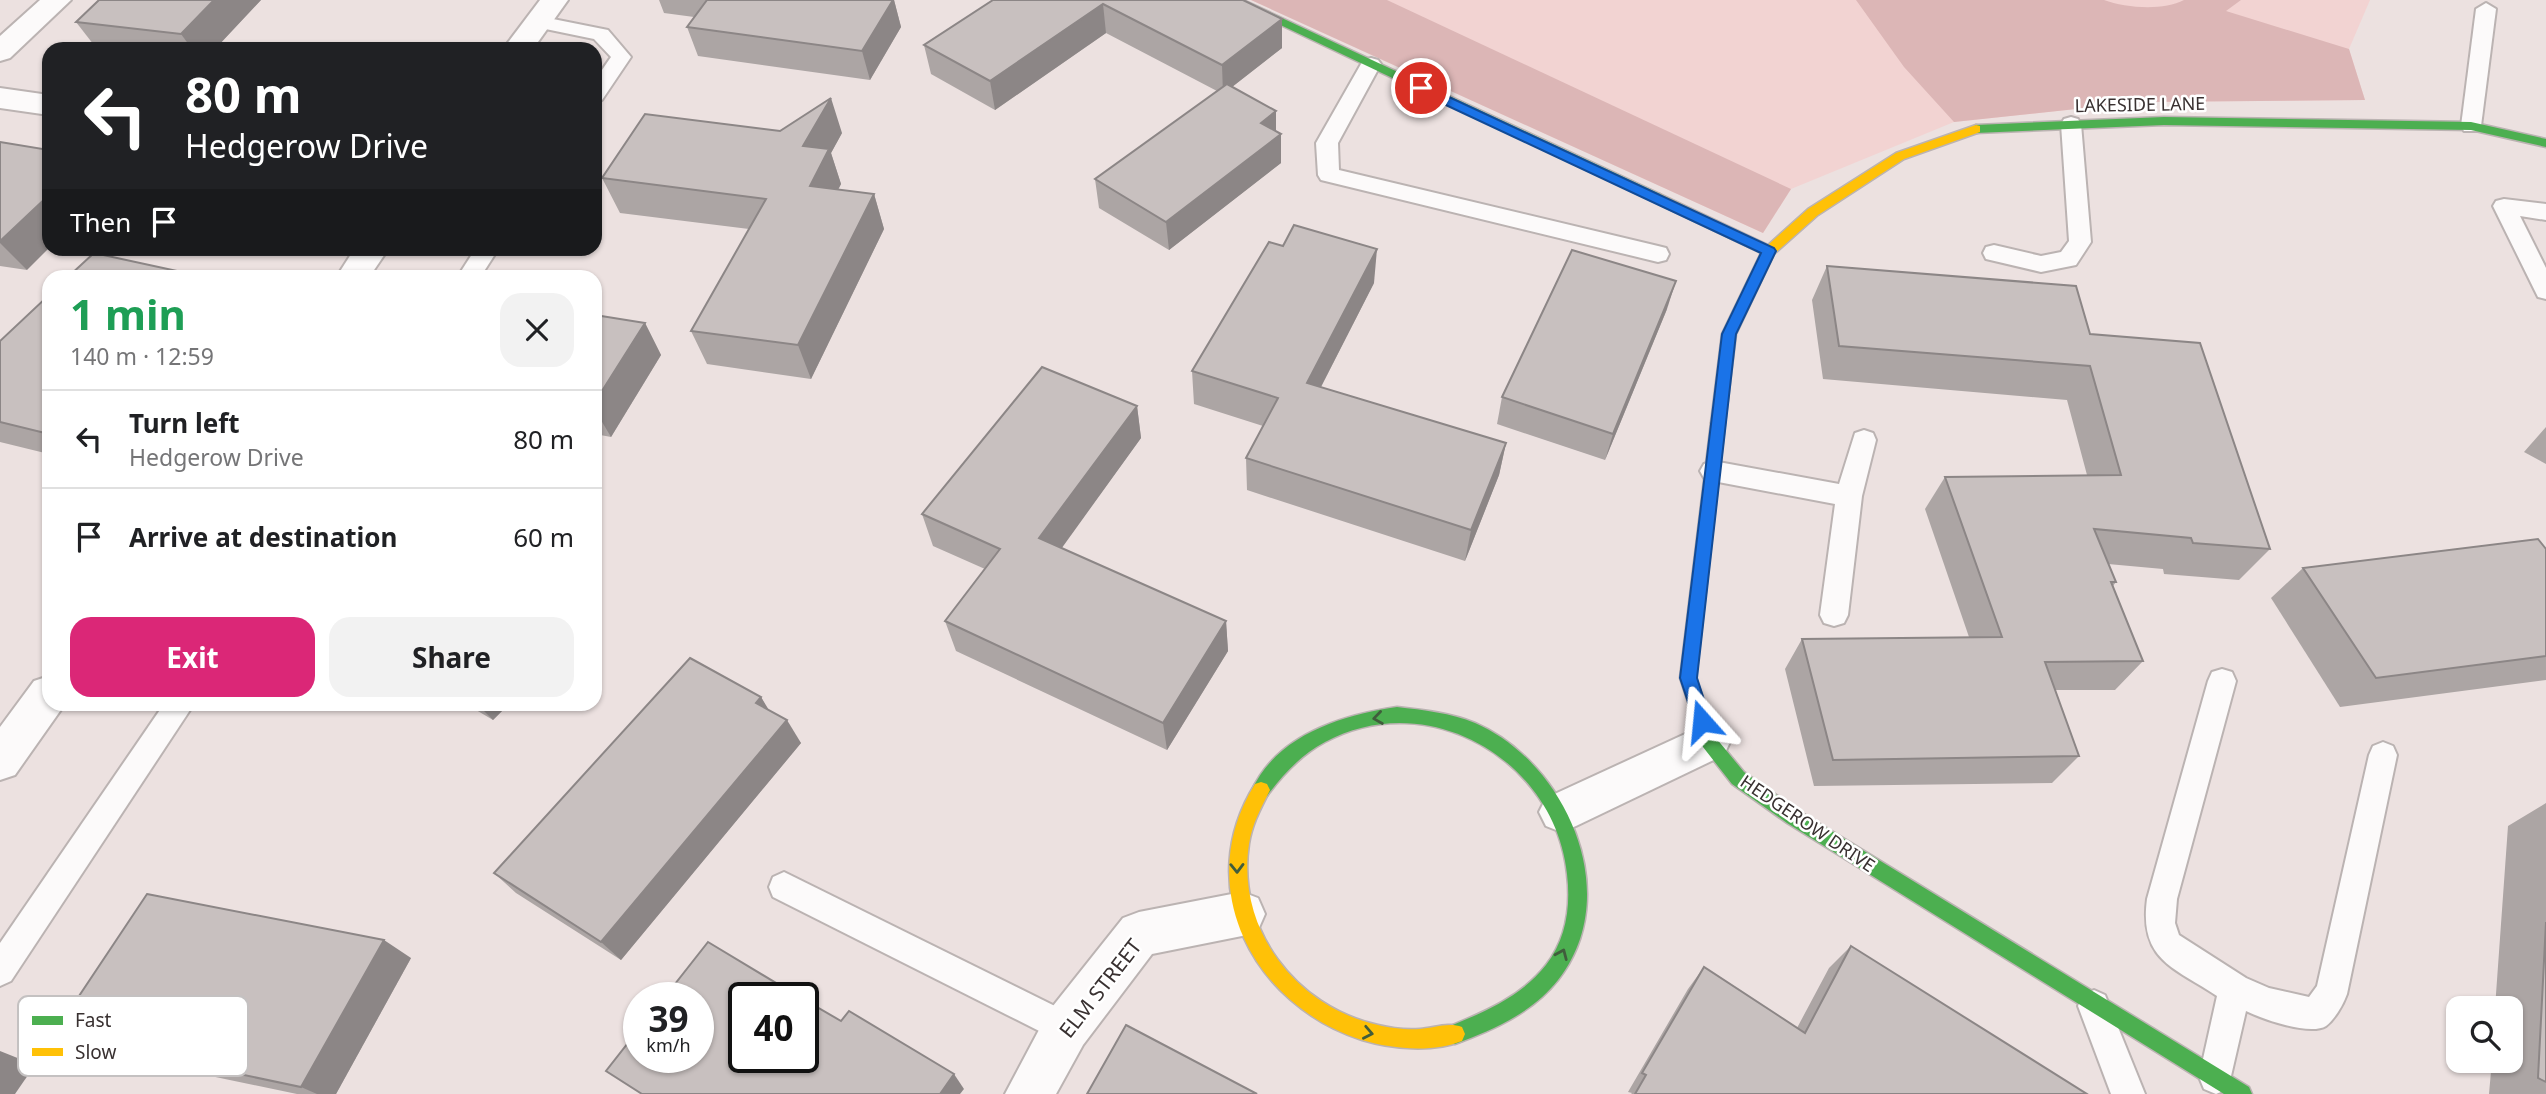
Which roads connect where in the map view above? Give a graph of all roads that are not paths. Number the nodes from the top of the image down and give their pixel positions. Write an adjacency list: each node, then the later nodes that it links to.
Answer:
1 (57, 0): 6 (street)
2 (1234, 0): 7 (street)
3 (2486, 9): 12 (lane)
4 (546, 11): 5 (street); 8 (lane)
5 (524, 42)
6 (0, 52)
7 (1371, 64): 15 (street); 17 (lane)
8 (602, 85)
9 (0, 98): 10 (street)
10 (42, 104)
11 (2071, 124): 12 (street, LAKESIDE LANE); 15 (street, LAKESIDE LANE); 16 (lane)
12 (2471, 126): 13 (street, LAKESIDE LANE)
13 (2546, 143)
14 (2546, 212): 18 (lane)
15 (1769, 251): 20 (street, HEDGEROW DRIVE)
16 (1994, 253)
17 (1658, 254)
18 (2546, 290)
19 (1864, 440): 21 (lane)
20 (1713, 471): 21 (lane); 26 (street, HEDGEROW DRIVE)
21 (1849, 496): 22 (lane)
22 (1834, 615)
23 (2222, 681): 33 (lane)
24 (42, 704): 28 (street)
25 (175, 711): 32 (lane)
26 (1709, 742): 29 (street); 34 (street, HEDGEROW DRIVE)
27 (2382, 755): 33 (lane)
28 (0, 761)
29 (1561, 812): 31 (street, one-way to 31); 31 (street, one-way to 29)
30 (784, 887): 35 (lane)
31 (1241, 914): 35 (street, ELM STREET)
32 (0, 970)
33 (2235, 989): 36 (lane)
34 (2093, 1004): 36 (street, HEDGEROW DRIVE); 38 (lane)
35 (1066, 1028): 37 (street, ELM STREET)
36 (2216, 1077): 39 (street, HEDGEROW DRIVE)
37 (1029, 1094)
38 (2128, 1094)
39 (2242, 1094)

